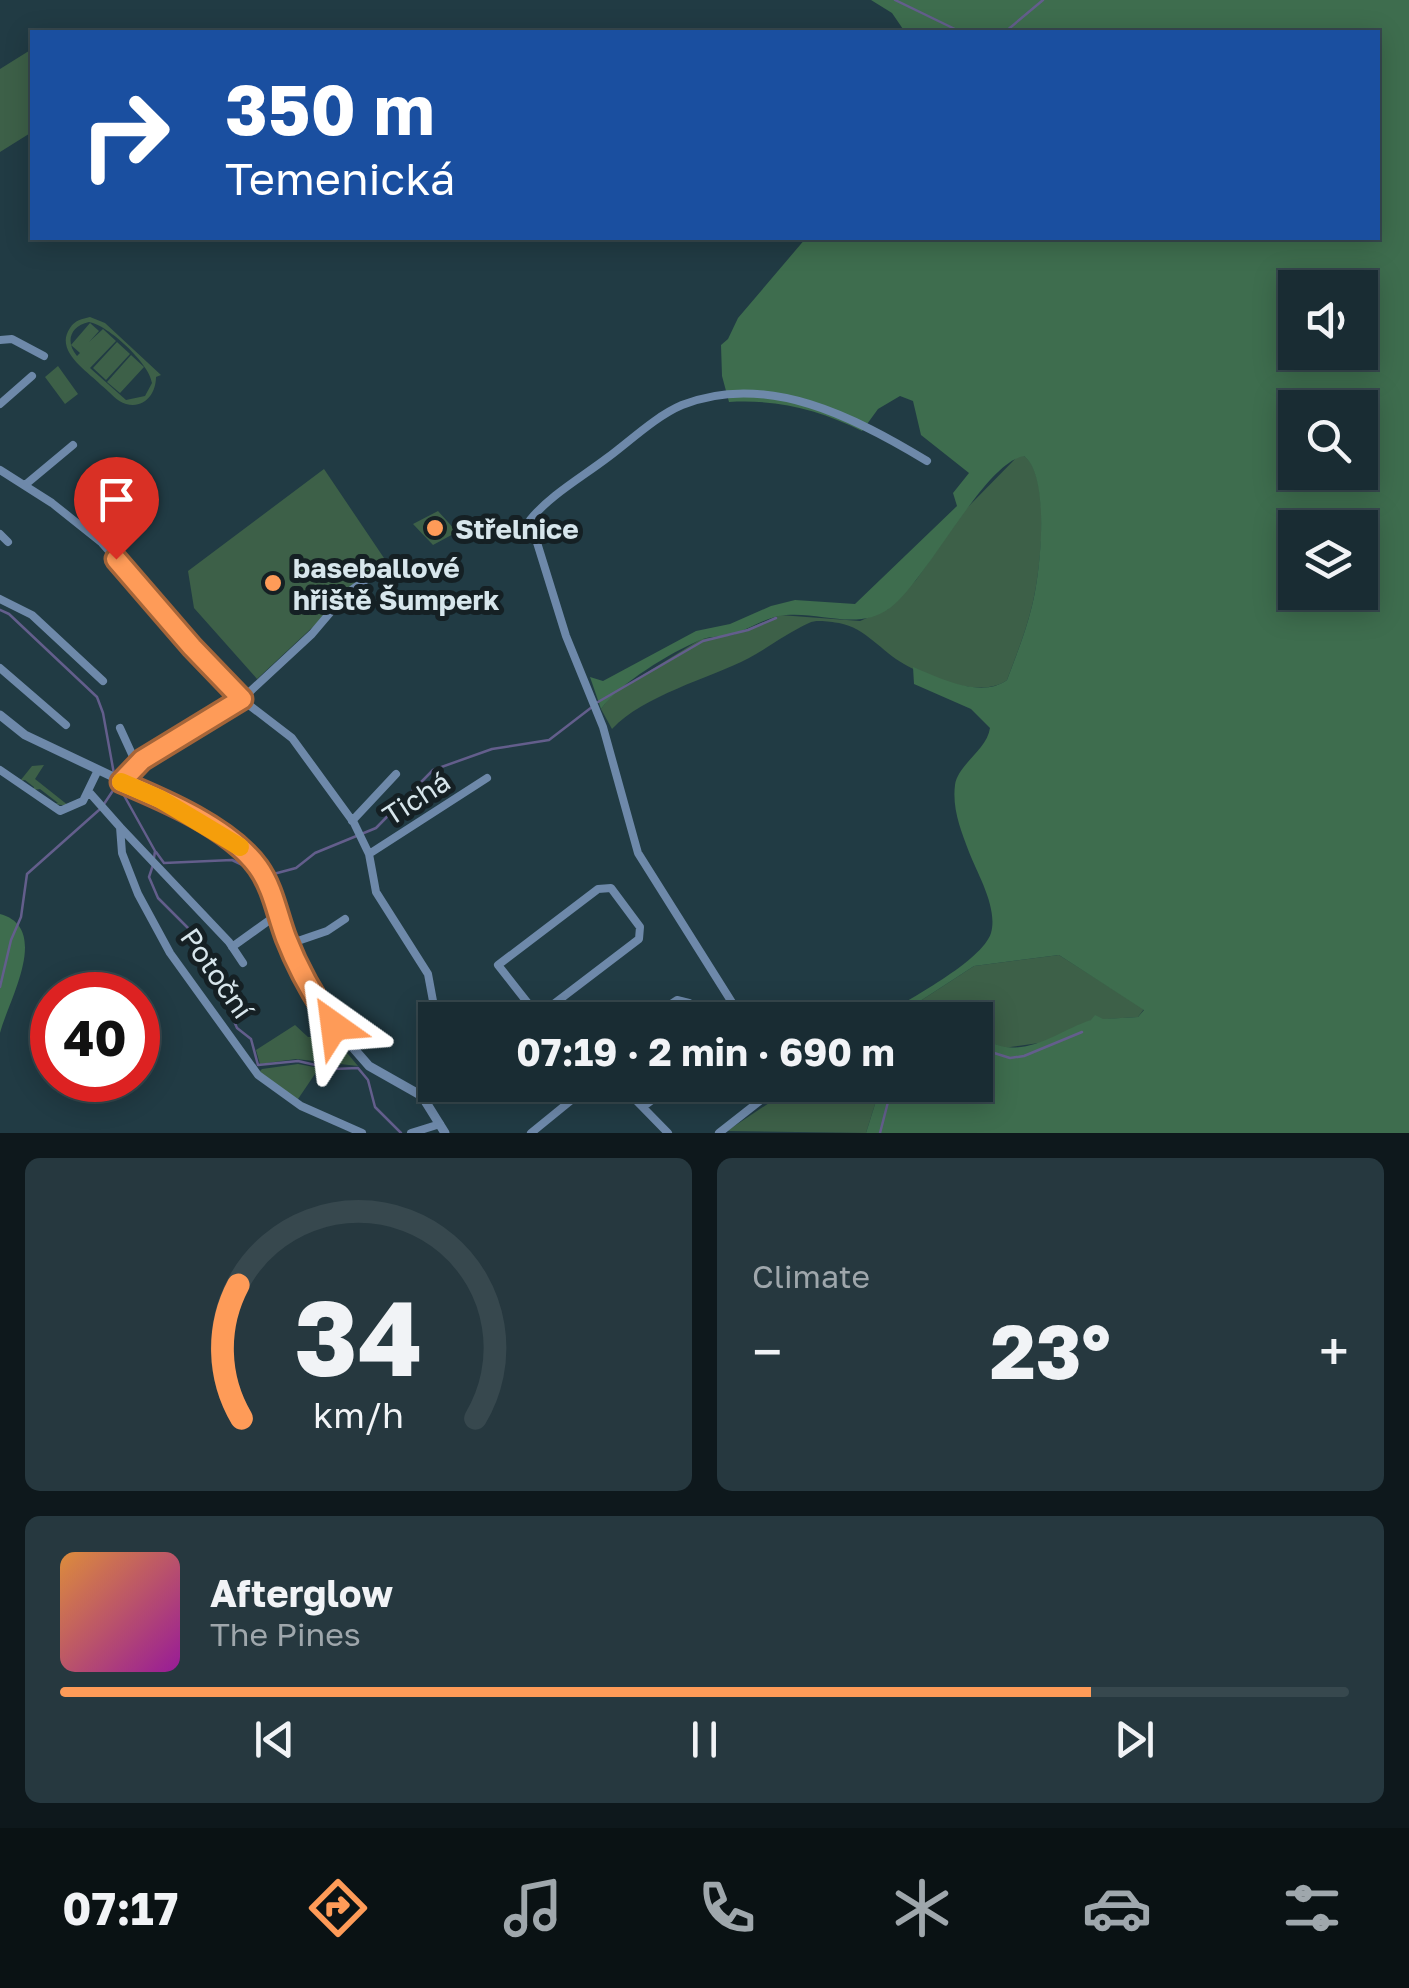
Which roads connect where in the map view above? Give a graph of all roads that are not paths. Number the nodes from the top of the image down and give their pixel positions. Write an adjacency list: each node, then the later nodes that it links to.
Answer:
1 (0, 340): 2 (street)
2 (44, 356)
3 (32, 376): 4 (street)
4 (0, 404)
5 (73, 445): 8 (street)
6 (927, 461): 35 (street)
7 (0, 470): 8 (street)
8 (24, 485): 15 (street)
9 (0, 534): 10 (street)
10 (8, 542)
11 (389, 563): 15 (street)
12 (0, 599): 14 (street)
13 (0, 668): 17 (street)
14 (102, 681)
15 (242, 699): 19 (street); 26 (street)
16 (0, 715): 21 (street)
17 (66, 724)
18 (120, 728): 19 (street)
19 (136, 763): 24 (street)
20 (0, 770): 25 (street)
21 (101, 772): 24 (street); 25 (street)
22 (396, 774): 26 (street)
23 (487, 778): 28 (street, Tichá)
24 (119, 781): 29 (street)
25 (90, 792): 27 (street, Potoční)
26 (352, 822): 28 (street)
27 (120, 828): 32 (street); 45 (street, Potoční)
28 (369, 854): 34 (street)
29 (278, 914): 31 (street); 32 (street)
30 (345, 919): 31 (street)
31 (289, 944): 37 (street)
32 (232, 947): 33 (street)
33 (243, 963)
34 (434, 1000)
35 (732, 1002)
36 (540, 1018): 36 (street)
37 (418, 1092)
38 (428, 1102): 44 (street)
39 (569, 1102): 47 (street)
40 (640, 1102): 43 (street)
41 (649, 1102): 43 (street)
42 (758, 1102): 49 (street)
43 (644, 1106): 48 (street)
44 (443, 1128): 46 (street)
45 (362, 1133)
46 (411, 1133)
47 (531, 1133)
48 (668, 1133)
49 (719, 1133)

